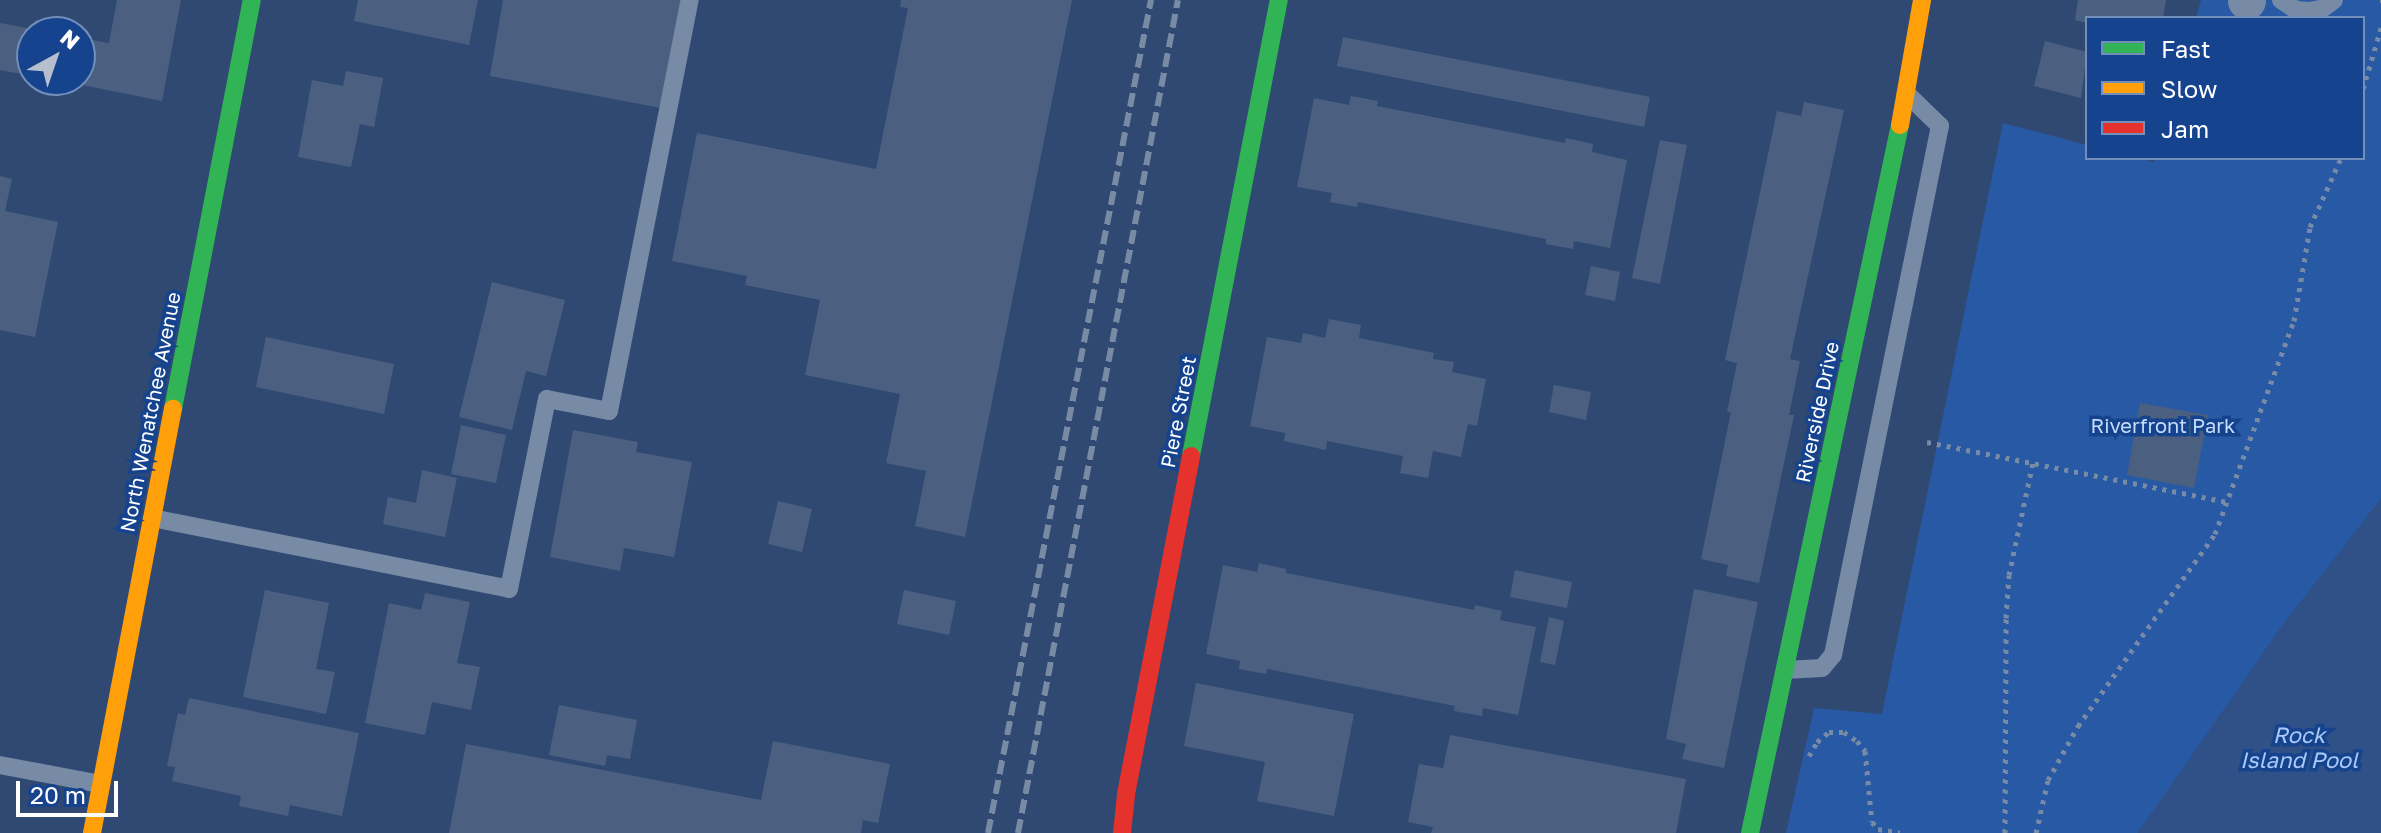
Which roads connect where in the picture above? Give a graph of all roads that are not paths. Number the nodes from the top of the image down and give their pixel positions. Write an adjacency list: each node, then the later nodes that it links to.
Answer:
1 (252, 0): 8 (street, North Wenatchee Avenue)
2 (690, 0): 8 (lane)
3 (1279, 0): 13 (street, Piere Street)
4 (1922, 0): 7 (street, Riverside Drive)
5 (2281, 0): 6 (lane)
6 (2334, 0)
7 (1907, 94): 9 (street, Riverside Drive); 9 (lane)
8 (152, 518): 11 (street, North Wenatchee Avenue)
9 (1785, 670): 14 (street, Riverside Drive)
10 (0, 765): 11 (lane)
11 (101, 784): 12 (street, North Wenatchee Avenue)
12 (92, 833)
13 (1122, 833)
14 (1750, 833)

